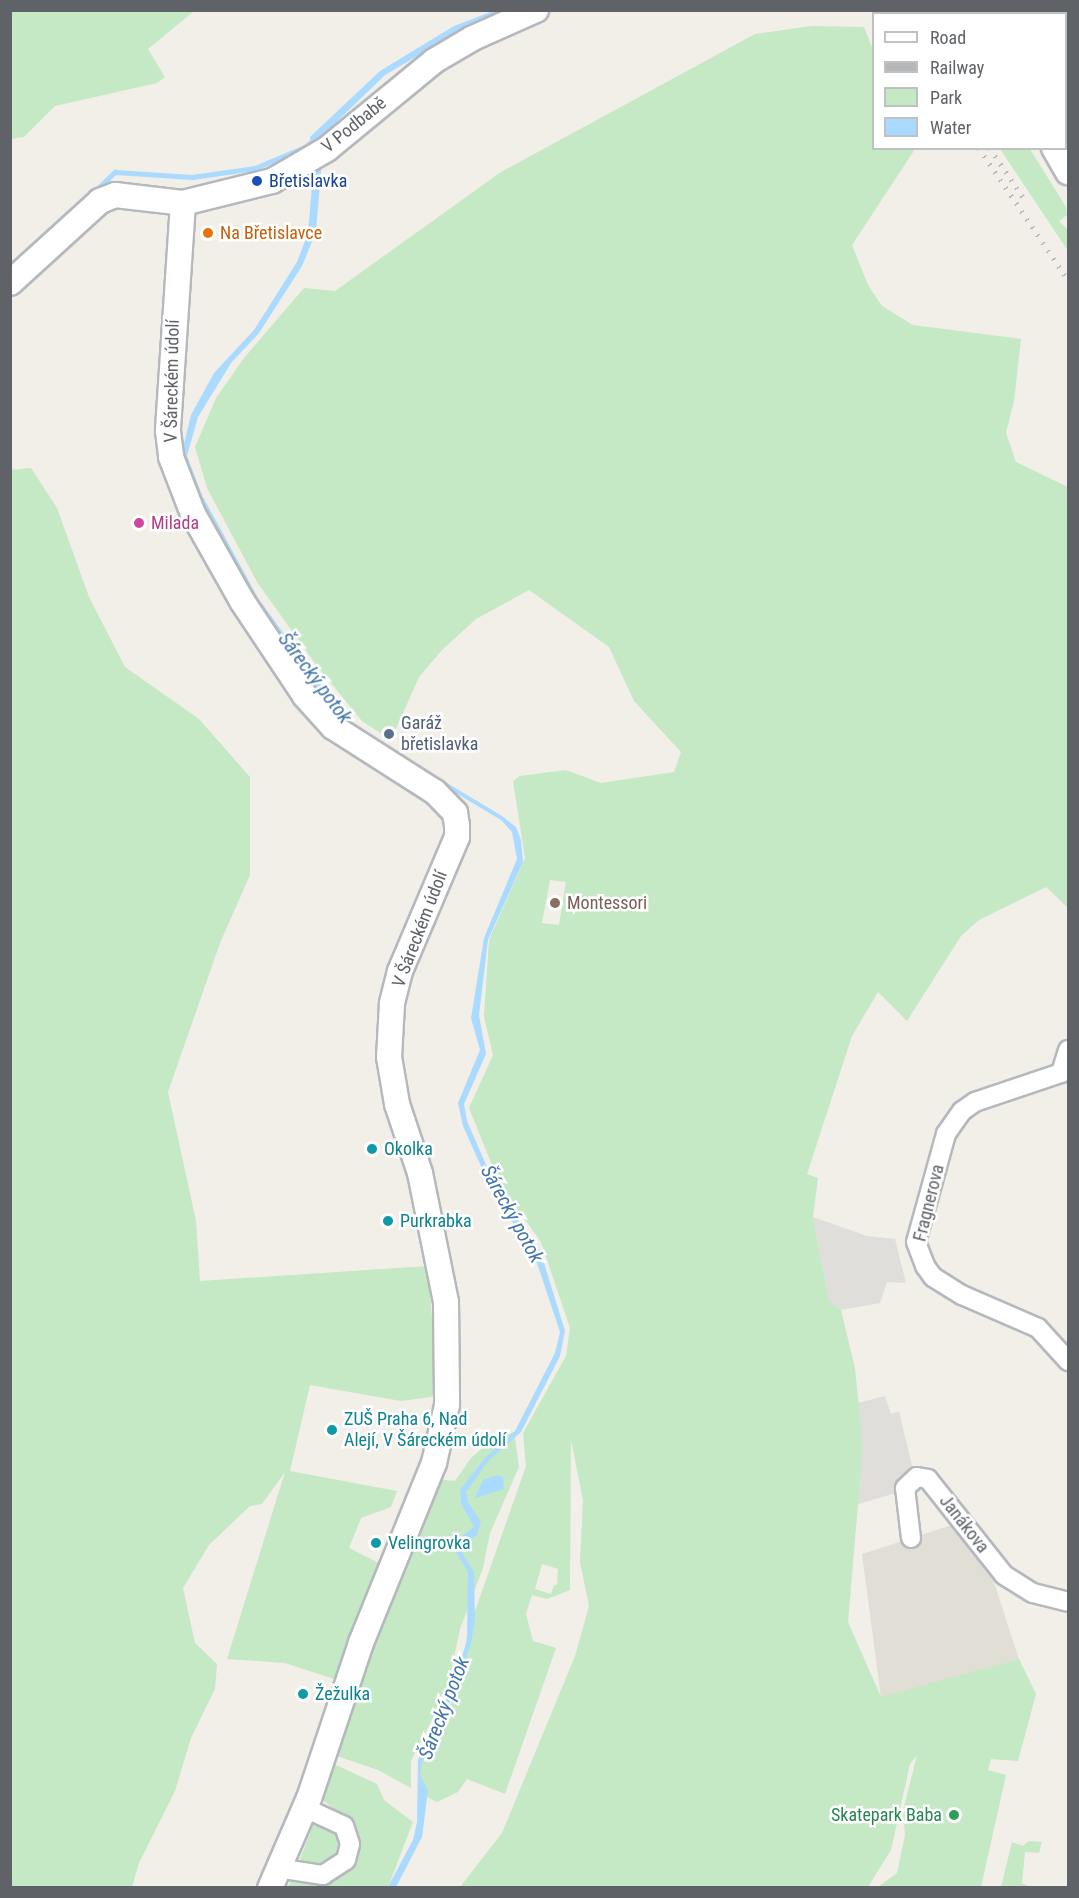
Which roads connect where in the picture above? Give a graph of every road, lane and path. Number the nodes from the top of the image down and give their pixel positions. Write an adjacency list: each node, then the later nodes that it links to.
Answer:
1 (536, 10): 4 (street, V Podbabě)
2 (1055, 150): 3 (street)
3 (1068, 172)
4 (183, 203): 5 (street, V Podbabě); 11 (street, V Šáreckém údolí)
5 (10, 283)
6 (1068, 1050): 7 (street)
7 (1065, 1076): 8 (street, Fragnerova)
8 (1068, 1361)
9 (911, 1538): 10 (street, Janákova)
10 (1068, 1602)
11 (305, 1808): 12 (street, V Šáreckém údolí); 12 (street, V Šáreckém údolí)
12 (273, 1878)

